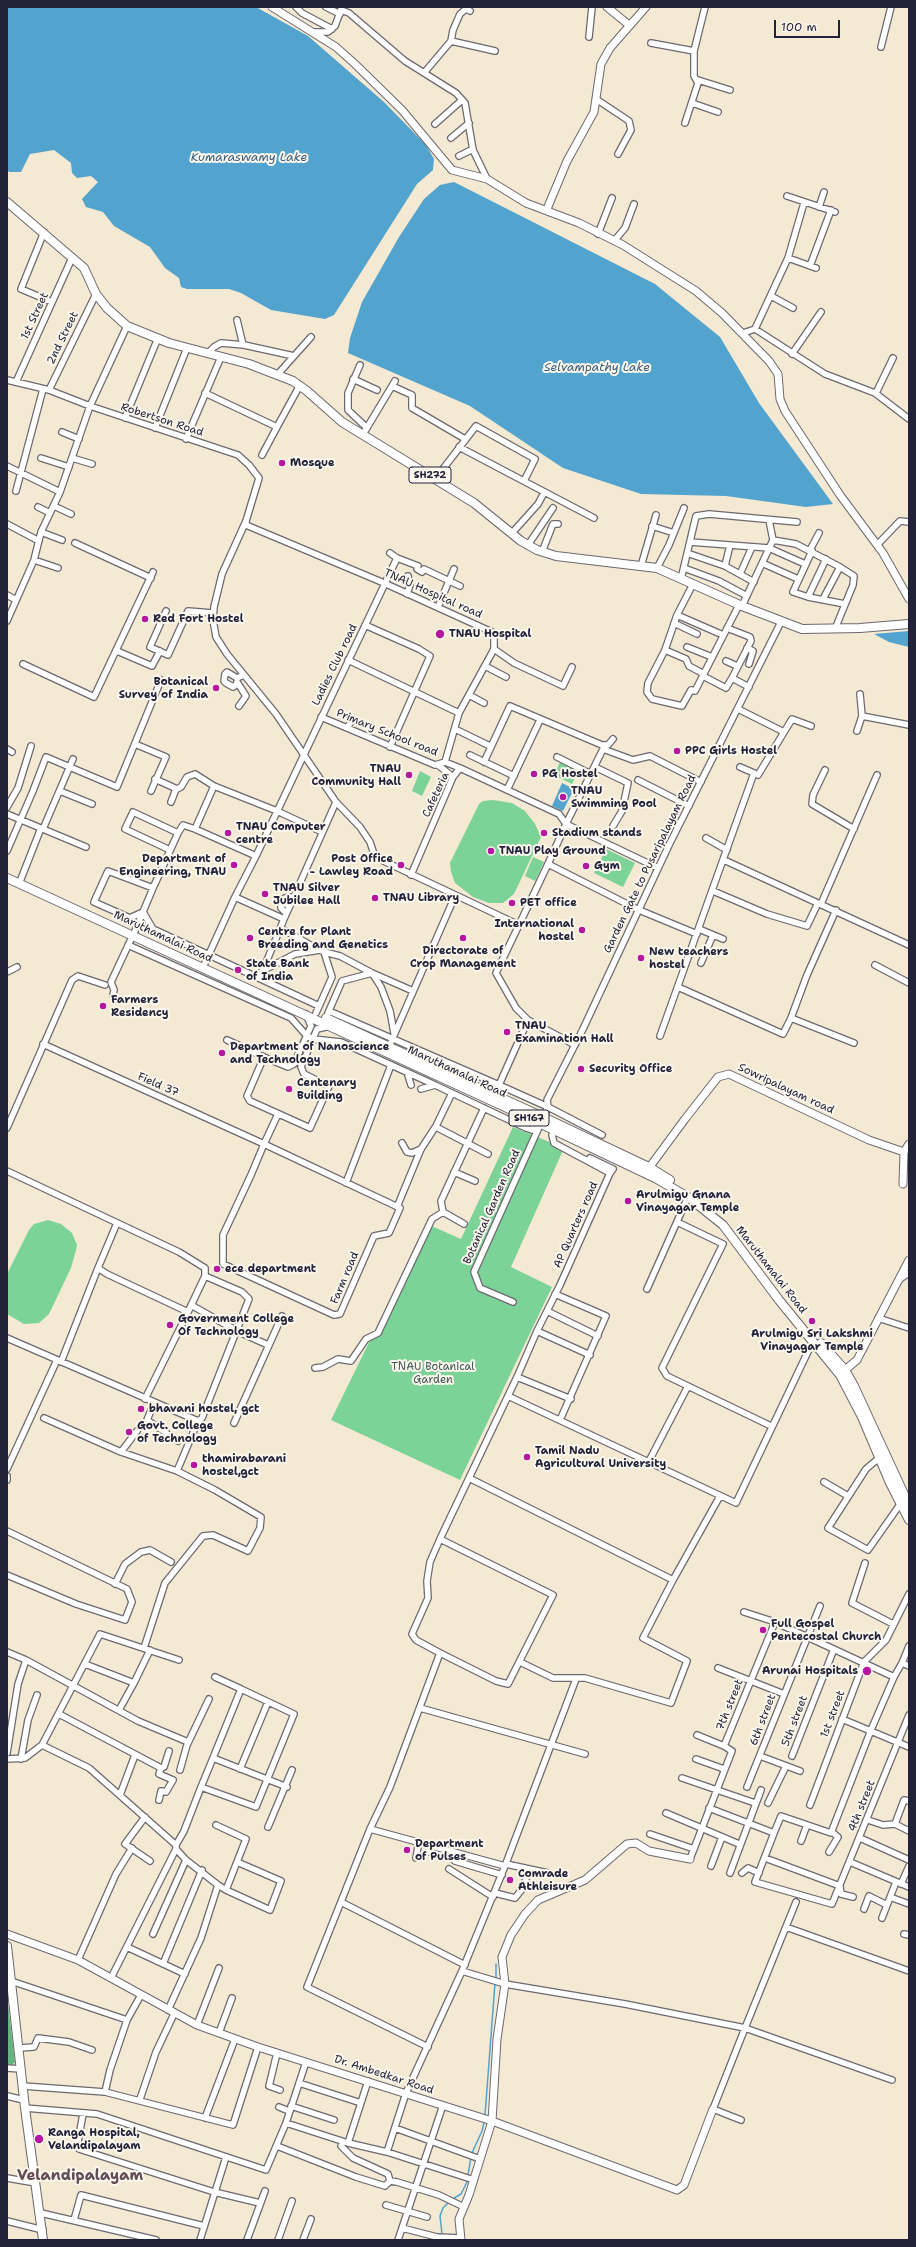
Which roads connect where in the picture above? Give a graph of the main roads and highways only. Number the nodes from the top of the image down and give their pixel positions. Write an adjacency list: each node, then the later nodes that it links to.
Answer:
1 (7, 202): 2 (main road, SH272)
2 (909, 624)
3 (7, 873): 5 (main road, Maruthamalai Road / SH167)
4 (7, 878): 5 (main road, Maruthamalai Road / SH167)
5 (134, 933): 6 (main road, Maruthamalai Road / SH167); 6 (main road, Maruthamalai Road / SH167)
6 (540, 1120): 7 (main road, Maruthamalai Road / SH167); 7 (main road, Maruthamalai Road / SH167)
7 (647, 1170): 8 (main road, Maruthamalai Road / SH167); 8 (main road, Maruthamalai Road / SH167)
8 (905, 1504): 9 (main road, Maruthamalai Road / SH167)
9 (909, 1520)
10 (7, 1946): 11 (main road)
11 (43, 2240)

